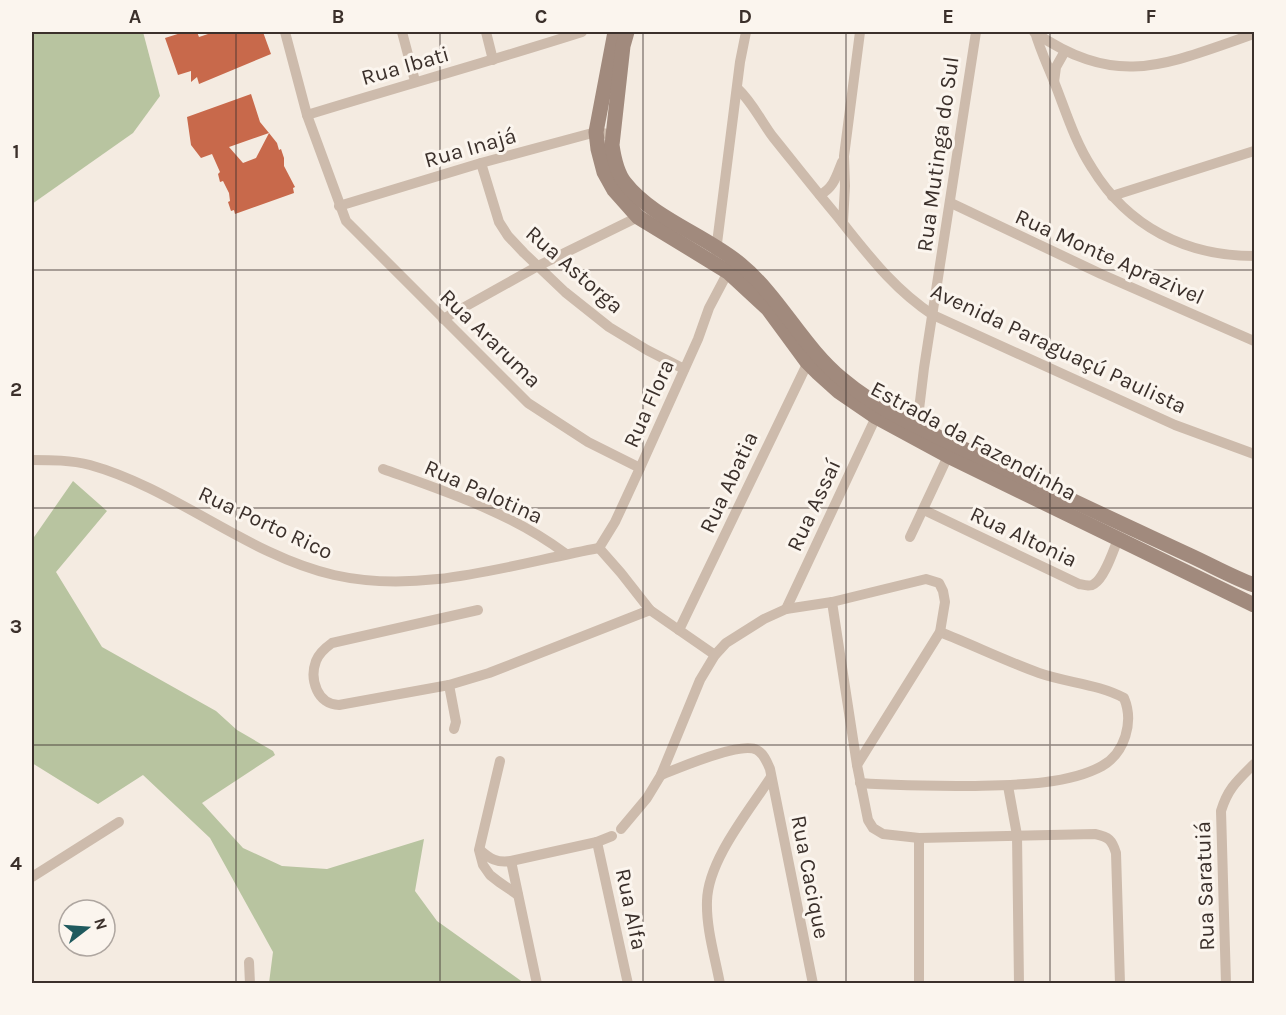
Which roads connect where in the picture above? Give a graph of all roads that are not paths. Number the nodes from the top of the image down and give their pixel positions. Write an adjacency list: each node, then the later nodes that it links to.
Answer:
1 (285, 32): 19 (street, Rua Araruma)
2 (402, 32): 14 (street)
3 (486, 32): 13 (street)
4 (582, 32): 13 (street, Rua Ibati)
5 (615, 32): 20 (main road, Estrada da Fazendinha)
6 (627, 32): 21 (main road, Estrada da Fazendinha)
7 (746, 32): 16 (street)
8 (860, 32): 23 (street)
9 (976, 32): 27 (street, Rua Mutinga do Sul)
10 (1034, 32): 12 (street); 15 (street)
11 (1254, 34): 12 (street)
12 (1065, 51): 15 (street)
13 (493, 60): 14 (street, Rua Ibati)
14 (415, 81): 19 (street, Rua Ibati)
15 (1054, 82): 26 (street)
16 (738, 88): 17 (street); 18 (street, Avenida Paraguaçú Paulista)
17 (735, 111): 18 (street); 31 (street)
18 (756, 112): 25 (street, Avenida Paraguaçú Paulista)
19 (307, 115): 28 (street, Rua Araruma)
20 (596, 132): 21 (street, Rua Inajá); 24 (street, Rua Inajá); 29 (main road, Estrada da Fazendinha)
21 (613, 135): 31 (main road, Estrada da Fazendinha)
22 (1254, 152): 26 (street)
23 (844, 156): 25 (street); 30 (street)
24 (481, 163): 28 (street, Rua Inajá); 33 (street, Rua Astorga)
25 (819, 195): 30 (street, Avenida Paraguaçú Paulista)
26 (1112, 196): 32 (street)
27 (951, 203): 35 (street, Rua Mutinga do Sul); 37 (street, Rua Monte Aprazivel)
28 (339, 206): 36 (street, Rua Araruma)
29 (638, 217): 31 (main road, Estrada da Fazendinha); 33 (street)
30 (840, 219): 35 (street, Avenida Paraguaçú Paulista)
31 (715, 255): 34 (main road, Estrada da Fazendinha); 38 (main road, Estrada da Fazendinha)
32 (1254, 256)
33 (538, 266): 36 (street); 39 (street, Rua Astorga)
34 (728, 272): 38 (main road, Estrada da Fazendinha); 39 (street, Rua Flora)
35 (933, 315): 41 (street, Rua Mutinga do Sul); 42 (street, Avenida Paraguaçú Paulista)
36 (443, 319): 45 (street, Rua Araruma)
37 (1254, 341)
38 (811, 358): 40 (main road, Estrada da Fazendinha); 41 (main road, Estrada da Fazendinha); 58 (street, Rua Abatia)
39 (684, 369): 45 (street, Rua Flora)
40 (876, 417): 43 (main road, Estrada da Fazendinha); 55 (street, Rua Assaí)
41 (917, 426): 52 (main road, Estrada da Fazendinha)
42 (1254, 454)
43 (948, 456): 47 (street); 49 (main road, Estrada da Fazendinha)
44 (32, 460): 51 (street, Rua Porto Rico)
45 (640, 468): 50 (street, Rua Flora)
46 (383, 469): 51 (street, Rua Palotina)
47 (924, 510): 48 (street); 49 (street, Rua Altonia)
48 (910, 537)
49 (1118, 539): 54 (main road, Estrada da Fazendinha)
50 (599, 548): 51 (street, Rua Porto Rico); 57 (street)
51 (566, 554)
52 (1254, 585)
53 (832, 602): 55 (street); 59 (street); 65 (street)
54 (1254, 605)
55 (786, 609): 60 (street)
56 (478, 610): 61 (street)
57 (650, 610): 58 (street); 61 (street)
58 (680, 630): 60 (street)
59 (940, 632): 65 (street); 69 (street)
60 (715, 655): 66 (street)
61 (449, 684): 62 (street)
62 (454, 729)
63 (500, 761): 74 (street)
64 (1254, 764): 87 (street, Rua Saratuiá)
65 (857, 765): 68 (street)
66 (661, 775): 67 (street, Rua Cacique); 73 (street)
67 (771, 777): 82 (street); 83 (street, Rua Cacique)
68 (860, 783): 69 (street); 72 (street)
69 (1008, 786): 71 (street)
70 (118, 822): 76 (street)
71 (1017, 835): 72 (street); 85 (street); 86 (street)
72 (919, 838): 84 (street)
73 (597, 842): 75 (street); 81 (street, Rua Alfa)
74 (479, 850): 75 (street); 77 (street)
75 (511, 861): 77 (street)
76 (32, 876)
77 (518, 895): 80 (street)
78 (249, 962): 79 (street)
79 (250, 984)
80 (537, 984)
81 (628, 984)
82 (720, 984)
83 (813, 984)
84 (919, 984)
85 (1019, 984)
86 (1120, 984)
87 (1226, 984)

